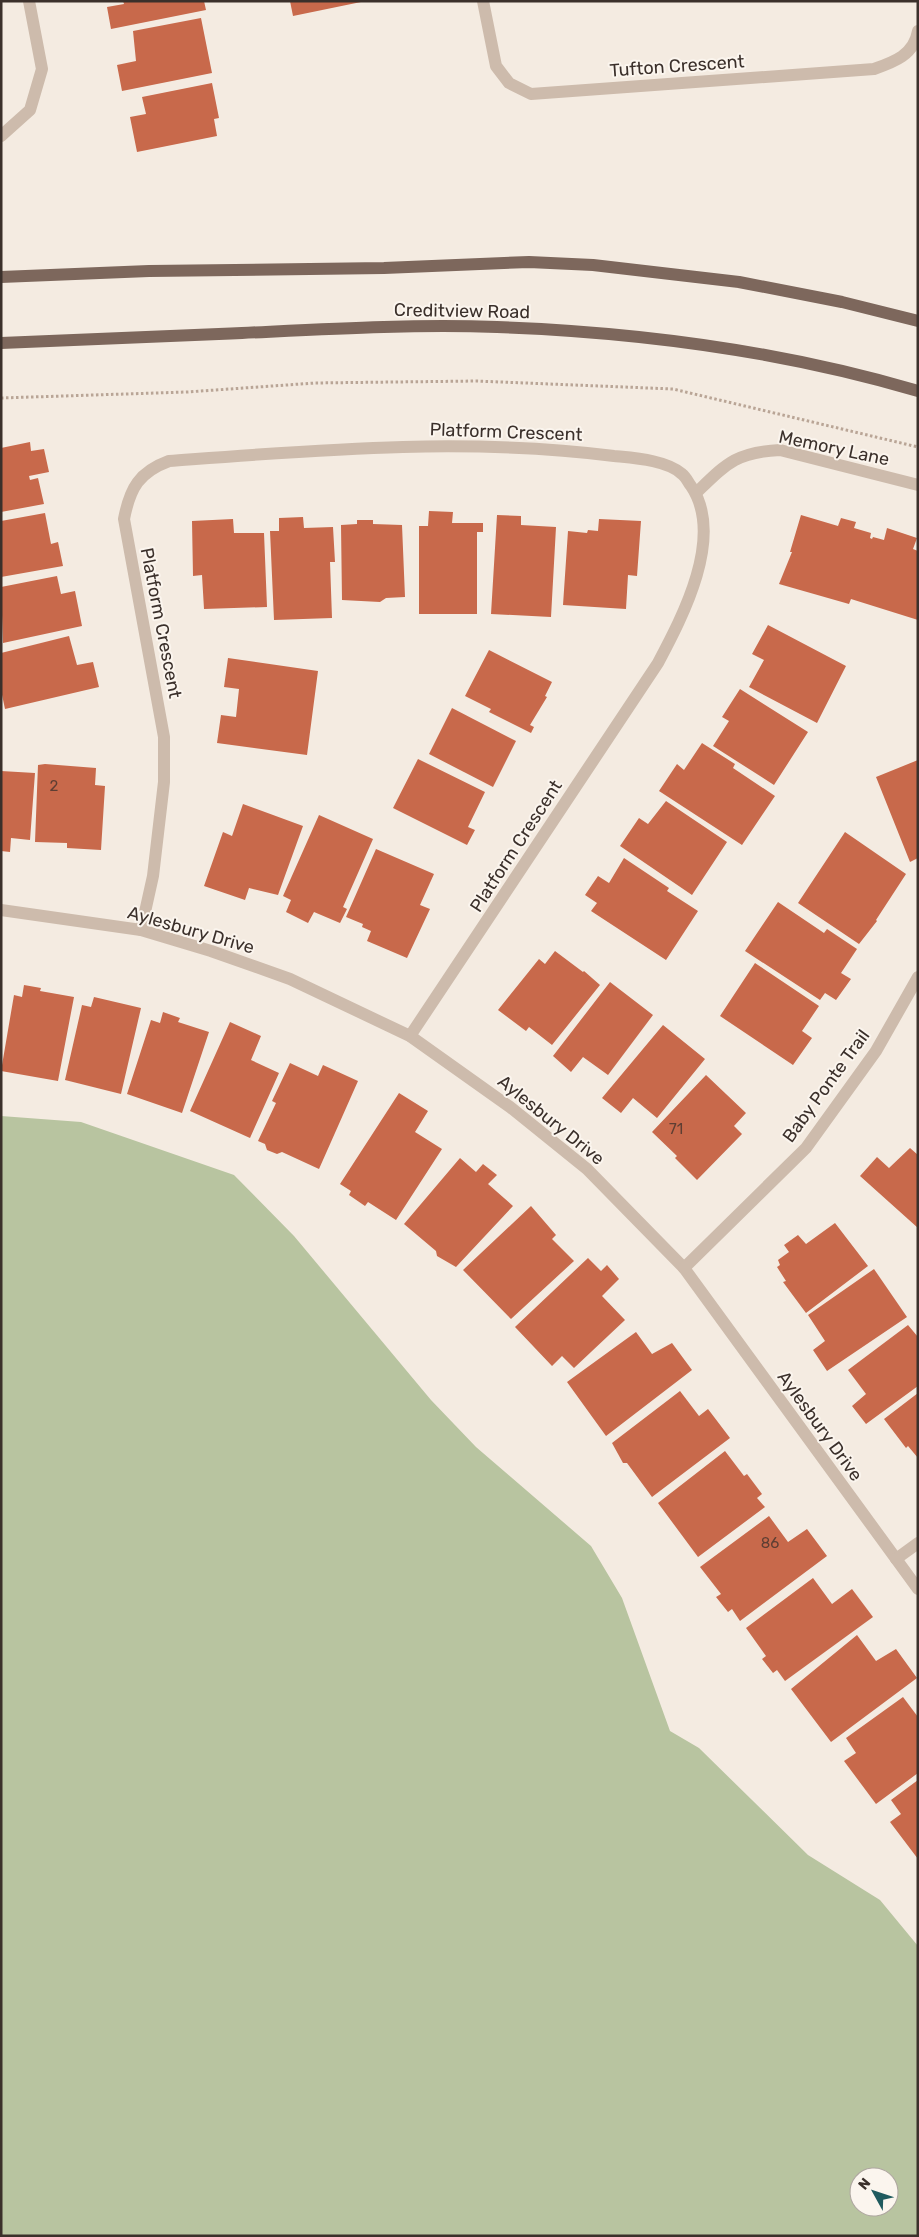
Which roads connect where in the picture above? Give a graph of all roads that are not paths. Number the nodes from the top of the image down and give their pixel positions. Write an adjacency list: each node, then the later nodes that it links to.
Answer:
1 (29, 1): 4 (street)
2 (483, 1): 3 (street, Tufton Crescent)
3 (918, 31)
4 (1, 136)
5 (1, 277): 6 (main road)
6 (918, 321)
7 (1, 343): 8 (main road, Creditview Road)
8 (918, 391)
9 (918, 485): 10 (street, Memory Lane)
10 (696, 493): 12 (street, Platform Crescent); 14 (street, Platform Crescent)
11 (1, 910): 12 (street, Aylesbury Drive)
12 (141, 930): 14 (street, Aylesbury Drive)
13 (918, 976): 15 (street, Baby Ponte Trail)
14 (410, 1036): 15 (street, Aylesbury Drive)
15 (684, 1268): 17 (street, Aylesbury Drive)
16 (918, 1544): 17 (street)
17 (896, 1559): 18 (street, Aylesbury Drive)
18 (918, 1589)

